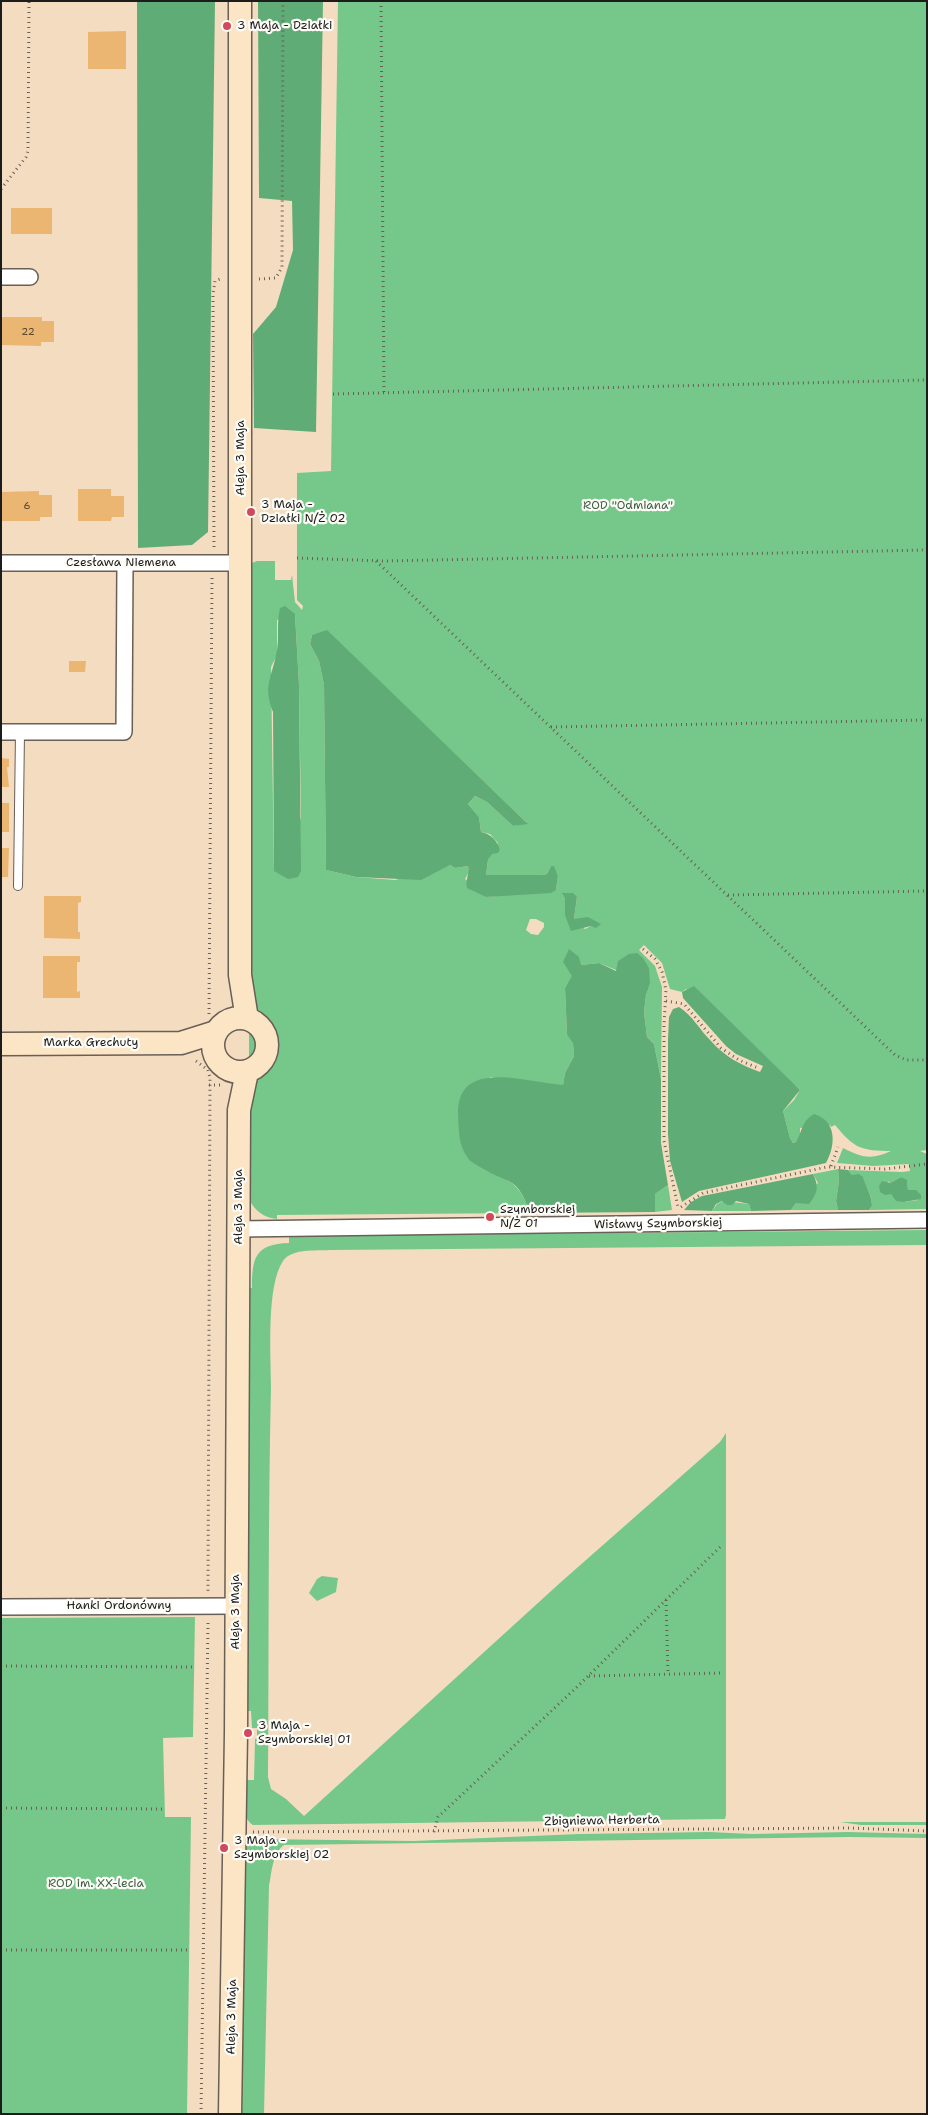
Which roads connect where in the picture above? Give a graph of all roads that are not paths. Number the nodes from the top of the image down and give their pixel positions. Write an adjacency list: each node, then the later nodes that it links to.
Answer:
1 (240, 1): 5 (street, Aleja 3 Maja)
2 (1, 277): 3 (street)
3 (30, 277)
4 (124, 563): 5 (street, Czesława Niemena); 6 (street, Czesława Niemena); 8 (street)
5 (241, 563): 10 (street, Aleja 3 Maja)
6 (1, 564)
7 (1, 732): 8 (street)
8 (20, 732): 9 (lane)
9 (18, 886)
10 (225, 1022): 11 (street, Marka Grechuty); 13 (street); 13 (street)
11 (181, 1043): 12 (street, Marka Grechuty); 13 (street, Marka Grechuty)
12 (1, 1044)
13 (223, 1069): 15 (street, Aleja 3 Maja)
14 (927, 1220): 15 (street, Wisławy Szymborskiej)
15 (238, 1229): 16 (street, Aleja 3 Maja)
16 (236, 1606): 17 (street, Hanki Ordonówny); 18 (street, Aleja 3 Maja)
17 (1, 1607)
18 (230, 2114)

